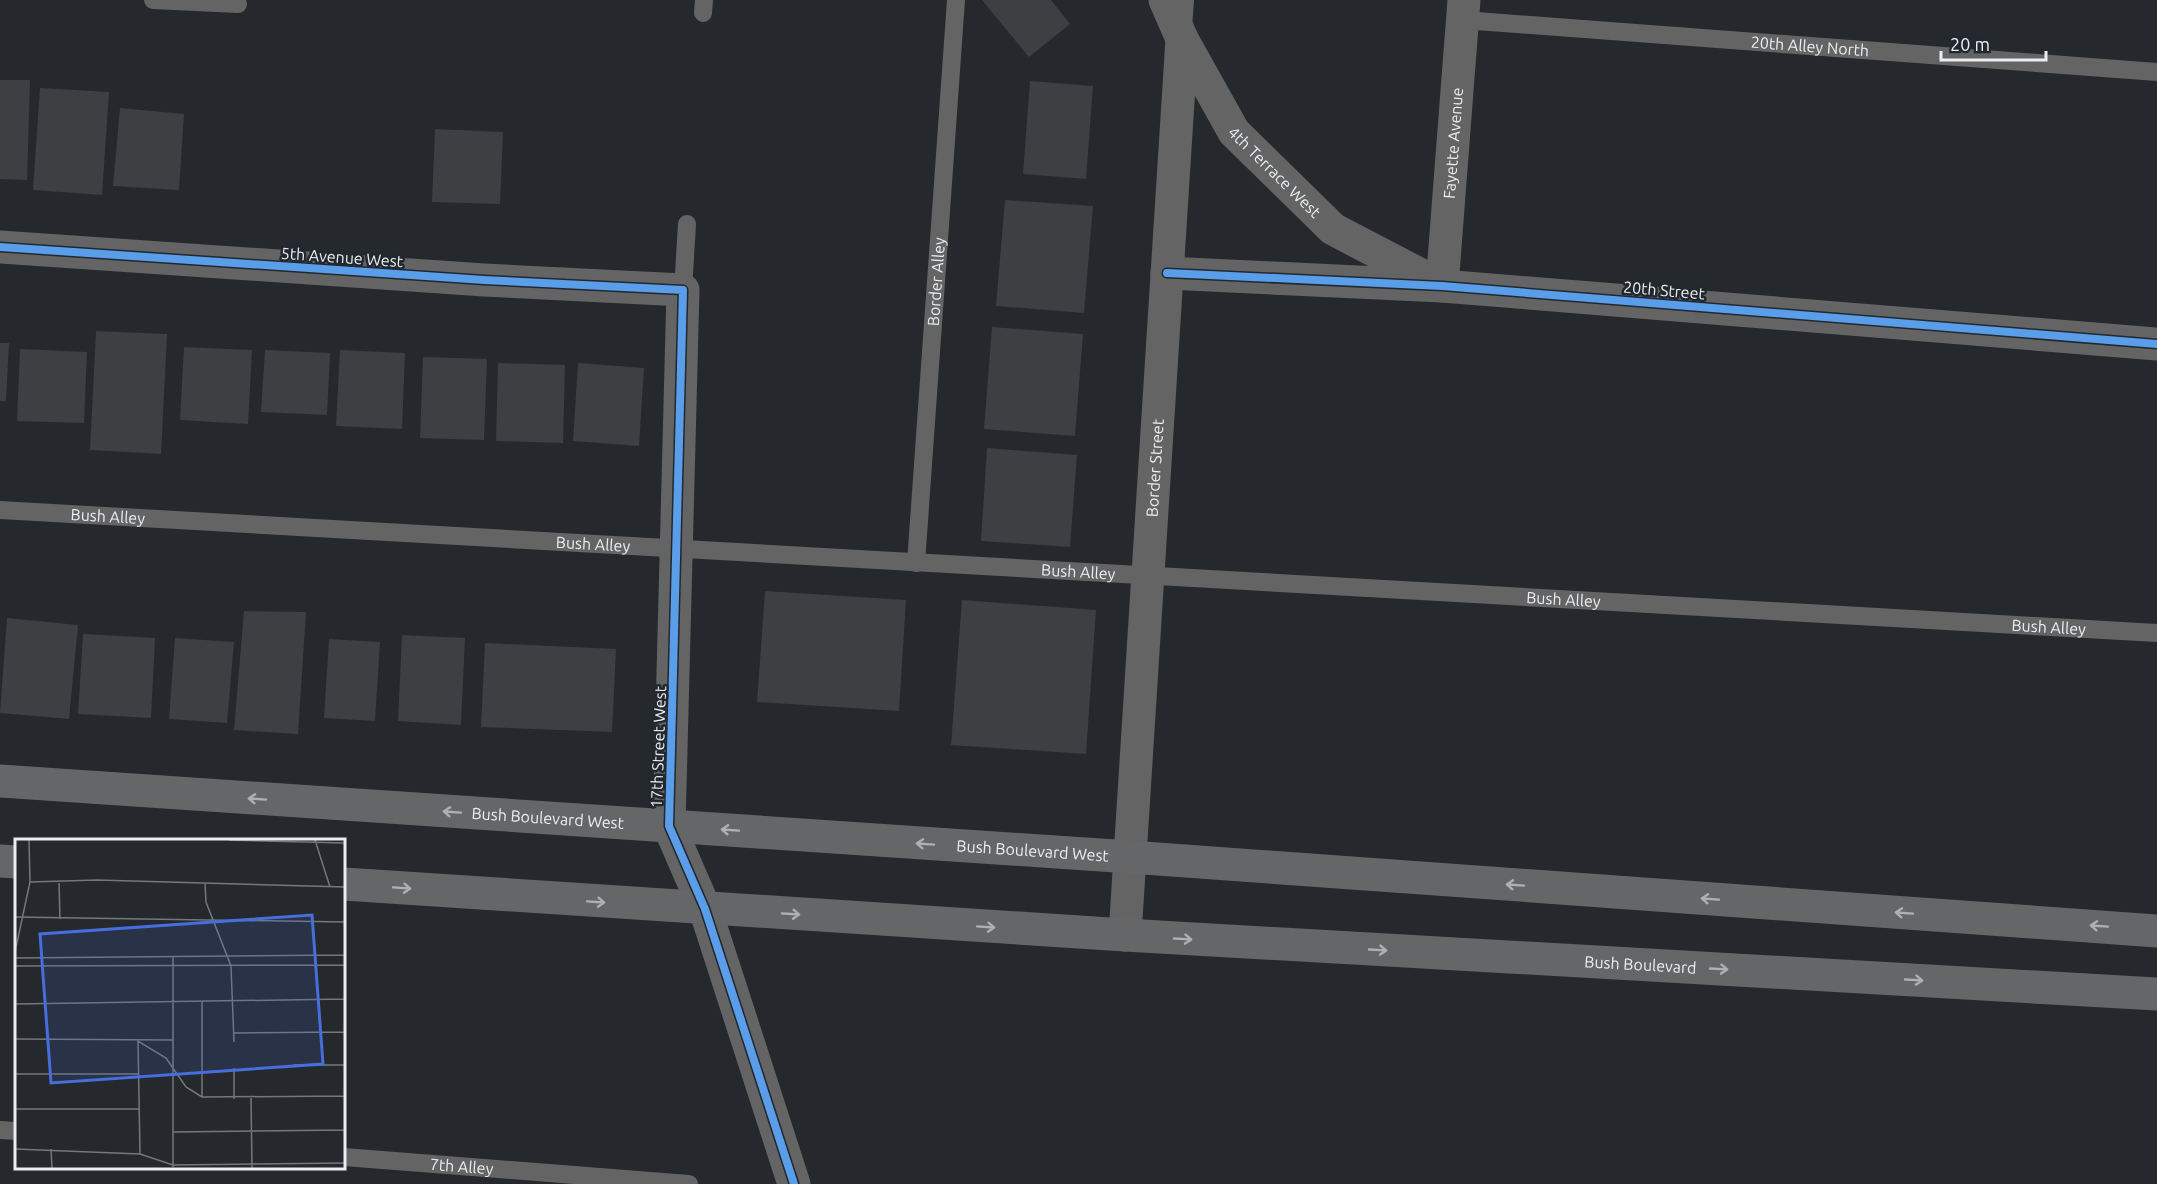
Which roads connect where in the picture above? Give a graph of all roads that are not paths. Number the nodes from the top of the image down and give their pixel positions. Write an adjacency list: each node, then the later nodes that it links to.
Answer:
1 (153, 0): 5 (lane)
2 (956, 0): 17 (lane, Border Alley)
3 (1165, 0): 7 (street, 4th Terrace West)
4 (1185, 0): 7 (lane, Border Street)
5 (238, 4)
6 (1463, 10): 8 (lane, 20th Alley North); 12 (street, Fayette Avenue)
7 (1182, 39): 11 (street, Border Street); 12 (street, 4th Terrace West)
8 (2157, 72)
9 (687, 224): 13 (lane, 17th Street West)
10 (0, 247): 13 (street, 5th Avenue West)
11 (1167, 273): 12 (street, 20th Street); 18 (street, Border Street)
12 (1442, 286): 14 (street, 20th Street)
13 (682, 290): 16 (street, 17th Street West)
14 (2157, 344)
15 (0, 510): 16 (lane, Bush Alley)
16 (677, 549): 17 (lane, Bush Alley); 21 (street, 17th Street West)
17 (916, 563): 18 (lane, Bush Alley)
18 (1148, 576): 19 (lane, Bush Alley); 22 (street, Border Street)
19 (2157, 633)
20 (0, 781): 21 (main road, Bush Boulevard West, one-way to 20)
21 (669, 826): 22 (main road, Bush Boulevard West, one-way to 21); 26 (street, 17th Street West)
22 (1130, 857): 27 (main road, one-way to 22); 28 (street, Border Street)
23 (0, 861): 24 (main road)
24 (15, 862)
25 (345, 884): 26 (main road, one-way to 26)
26 (705, 909): 28 (main road, one-way to 28); 34 (street, 17th Street West)
27 (2157, 931)
28 (1125, 935): 29 (main road, Bush Boulevard, one-way to 29)
29 (2157, 994)
30 (0, 1130): 31 (lane)
31 (15, 1131)
32 (345, 1157): 33 (lane, 7th Alley)
33 (689, 1184)
34 (794, 1184)

